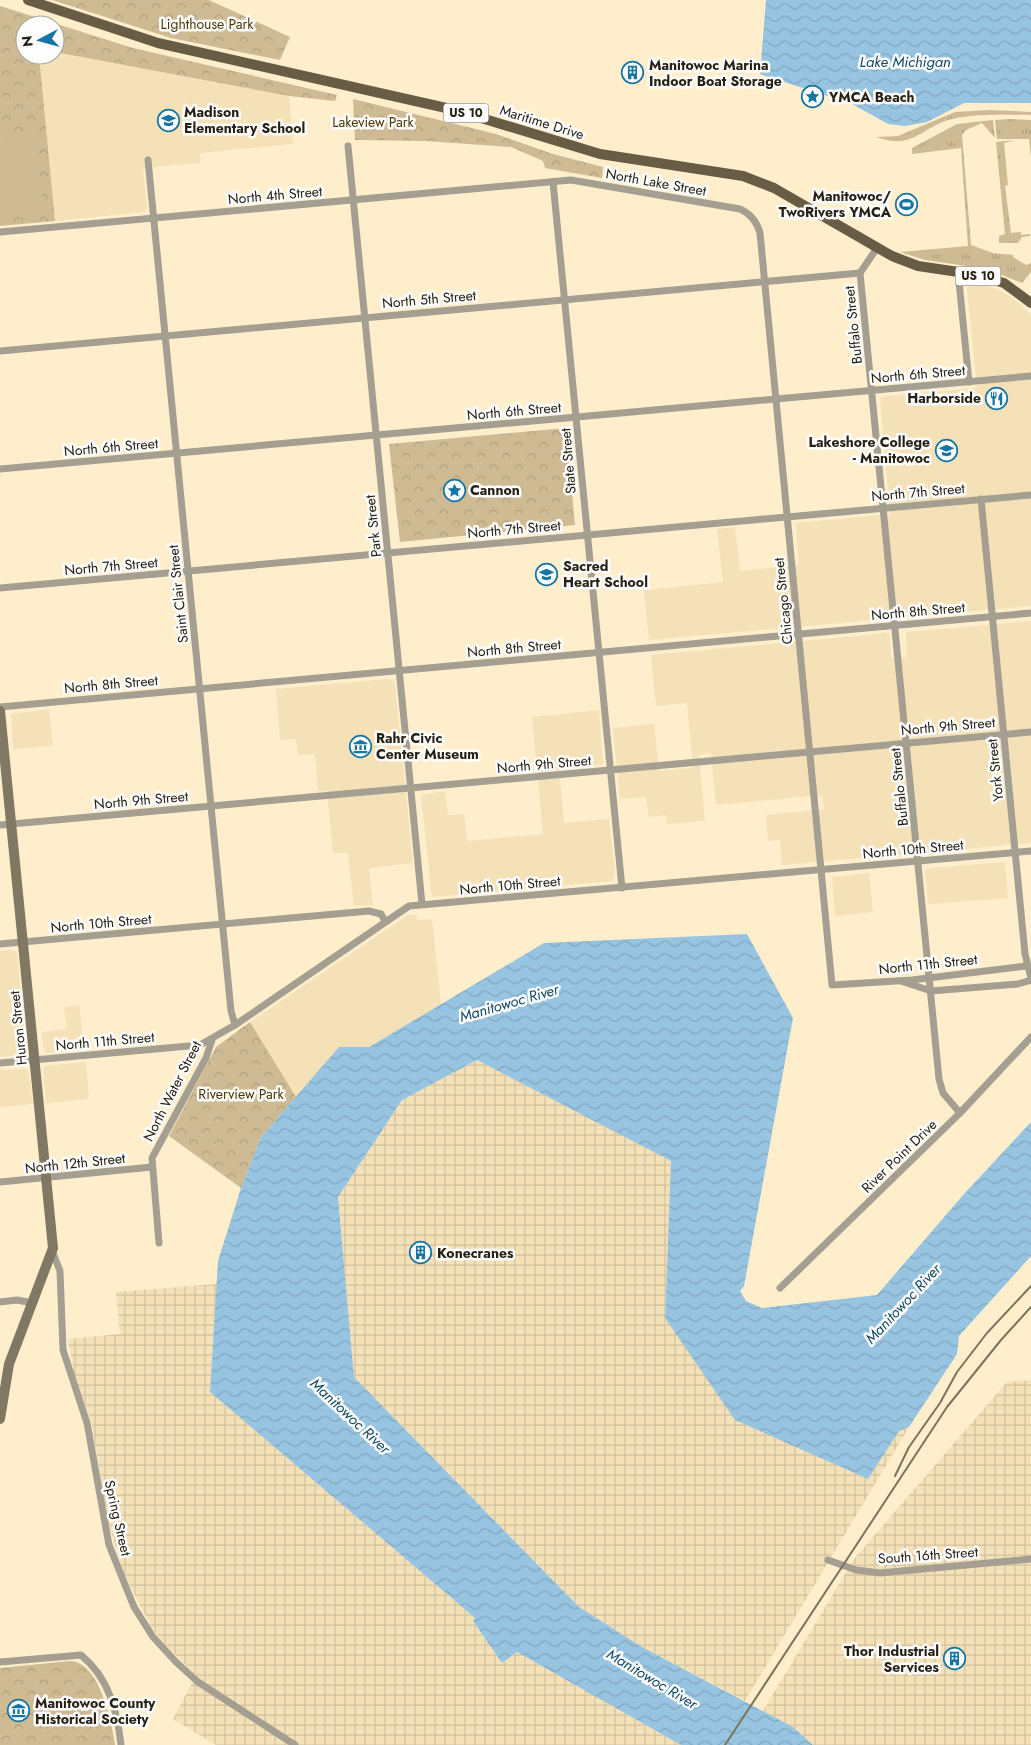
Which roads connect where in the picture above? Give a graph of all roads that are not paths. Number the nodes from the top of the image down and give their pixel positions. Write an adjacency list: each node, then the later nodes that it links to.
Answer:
1 (28, 0): 9 (main road, Maritime Drive / US 10)
2 (348, 146): 5 (street, Park Street)
3 (148, 160): 7 (street, Saint Clair Street)
4 (553, 182): 5 (street, North 4th Street); 6 (street, North Lake Street); 13 (street, State Street)
5 (353, 200): 7 (street, North 4th Street); 15 (street, Park Street)
6 (752, 217): 12 (street, Chicago Street)
7 (153, 218): 8 (street, North 4th Street); 16 (street, Saint Clair Street)
8 (0, 232)
9 (876, 248): 10 (main road, Maritime Drive / US 10); 11 (street, Buffalo Street)
10 (958, 272): 14 (main road, Maritime Drive / US 10); 19 (street)
11 (860, 273): 12 (street, North 5th Street); 20 (street, Buffalo Street)
12 (764, 282): 13 (street, North 5th Street); 21 (street, Chicago Street)
13 (565, 300): 15 (street, North 5th Street); 22 (street, State Street)
14 (1031, 303)
15 (365, 317): 16 (street, North 5th Street); 23 (street, Park Street)
16 (165, 336): 17 (street, North 5th Street); 24 (street, Saint Clair Street)
17 (0, 351)
18 (1031, 376): 19 (street, North 6th Street)
19 (969, 382): 20 (street, North 6th Street)
20 (872, 391): 21 (street, North 6th Street); 28 (street, Buffalo Street)
21 (775, 399): 22 (street, North 6th Street); 29 (street, Chicago Street)
22 (576, 418): 23 (street, North 6th Street); 30 (street, State Street)
23 (376, 435): 24 (street, North 6th Street); 31 (street, Park Street)
24 (176, 454): 25 (street, North 6th Street); 32 (street, Saint Clair Street)
25 (0, 470)
26 (1031, 495): 27 (street, North 7th Street)
27 (981, 499): 28 (street, North 7th Street); 35 (street, York Street)
28 (884, 508): 29 (street, North 7th Street); 36 (street, Buffalo Street)
29 (787, 516): 30 (street, North 7th Street); 37 (street, Chicago Street)
30 (587, 535): 31 (street, North 7th Street); 38 (street, State Street)
31 (389, 553): 32 (street, North 7th Street); 39 (street, Park Street)
32 (188, 571): 33 (street, North 7th Street); 40 (street, Saint Clair Street)
33 (0, 588)
34 (1031, 613): 35 (street, North 8th Street)
35 (993, 616): 36 (street, North 8th Street); 44 (street, York Street)
36 (896, 626): 37 (street, North 8th Street); 45 (street, Buffalo Street)
37 (799, 634): 38 (street, North 8th Street); 46 (street, Chicago Street)
38 (599, 653): 39 (street, North 8th Street); 47 (street, State Street)
39 (399, 670): 40 (street, North 8th Street); 48 (street, Park Street)
40 (200, 688): 41 (street, North 8th Street); 49 (street, Saint Clair Street)
41 (0, 707)
42 (0, 711): 50 (street, Huron Street)
43 (1031, 732): 44 (street, North 9th Street)
44 (1004, 734): 45 (street, North 9th Street); 52 (street, York Street)
45 (907, 742): 46 (street, North 9th Street); 53 (street, Buffalo Street)
46 (811, 751): 47 (street, North 9th Street); 54 (street, Chicago Street)
47 (610, 770): 48 (street, North 9th Street); 55 (street, State Street)
48 (411, 788): 49 (street, North 9th Street); 56 (street, Park Street)
49 (211, 806): 50 (street, North 9th Street); 58 (street, Saint Clair Street)
50 (5, 825): 59 (street, Huron Street)
51 (1031, 851): 52 (street, North 10th Street)
52 (1016, 852): 53 (street, North 10th Street); 61 (street, York Street)
53 (919, 861): 54 (street, North 10th Street); 62 (street, Buffalo Street)
54 (822, 869): 55 (street, North 10th Street); 65 (street, Chicago Street)
55 (622, 888): 56 (street, North 10th Street)
56 (422, 904): 57 (street, North 10th Street)
57 (385, 921): 58 (street, North 10th Street); 67 (street, North Water Street)
58 (223, 924): 59 (street, North 10th Street); 67 (street, Saint Clair Street)
59 (23, 942): 60 (street, North 10th Street); 70 (street, Huron Street)
60 (0, 944)
61 (1026, 966): 62 (street, North 11th Street); 63 (street, York Street)
62 (930, 977): 64 (street, North 11th Street); 66 (street, Buffalo Street)
63 (1031, 979): 66 (street, North 11th Street)
64 (900, 981): 65 (street, North 11th Street); 66 (street)
65 (832, 985)
66 (931, 991): 72 (street, Buffalo Street)
67 (235, 1025): 69 (street, North Water Street)
68 (1031, 1037): 72 (street, River Point Drive)
69 (212, 1040): 70 (street, North 11th Street); 73 (street, North Water Street)
70 (35, 1060): 71 (street, North 11th Street); 74 (street, Huron Street)
71 (0, 1064)
72 (960, 1113): 78 (street, River Point Drive)
73 (152, 1167): 74 (street, North 12th Street); 76 (street, North Water Street)
74 (46, 1178): 75 (street, North 12th Street); 77 (street, Huron Street)
75 (0, 1182)
76 (159, 1243)
77 (53, 1253): 80 (street); 87 (street, Spring Street)
78 (780, 1288)
79 (0, 1302): 80 (street)
80 (33, 1303): 81 (street)
81 (1, 1407): 82 (street)
82 (0, 1419)
83 (1031, 1559): 84 (street, South 16th Street)
84 (828, 1560)
85 (0, 1662): 86 (street)
86 (121, 1745)
87 (295, 1745)

